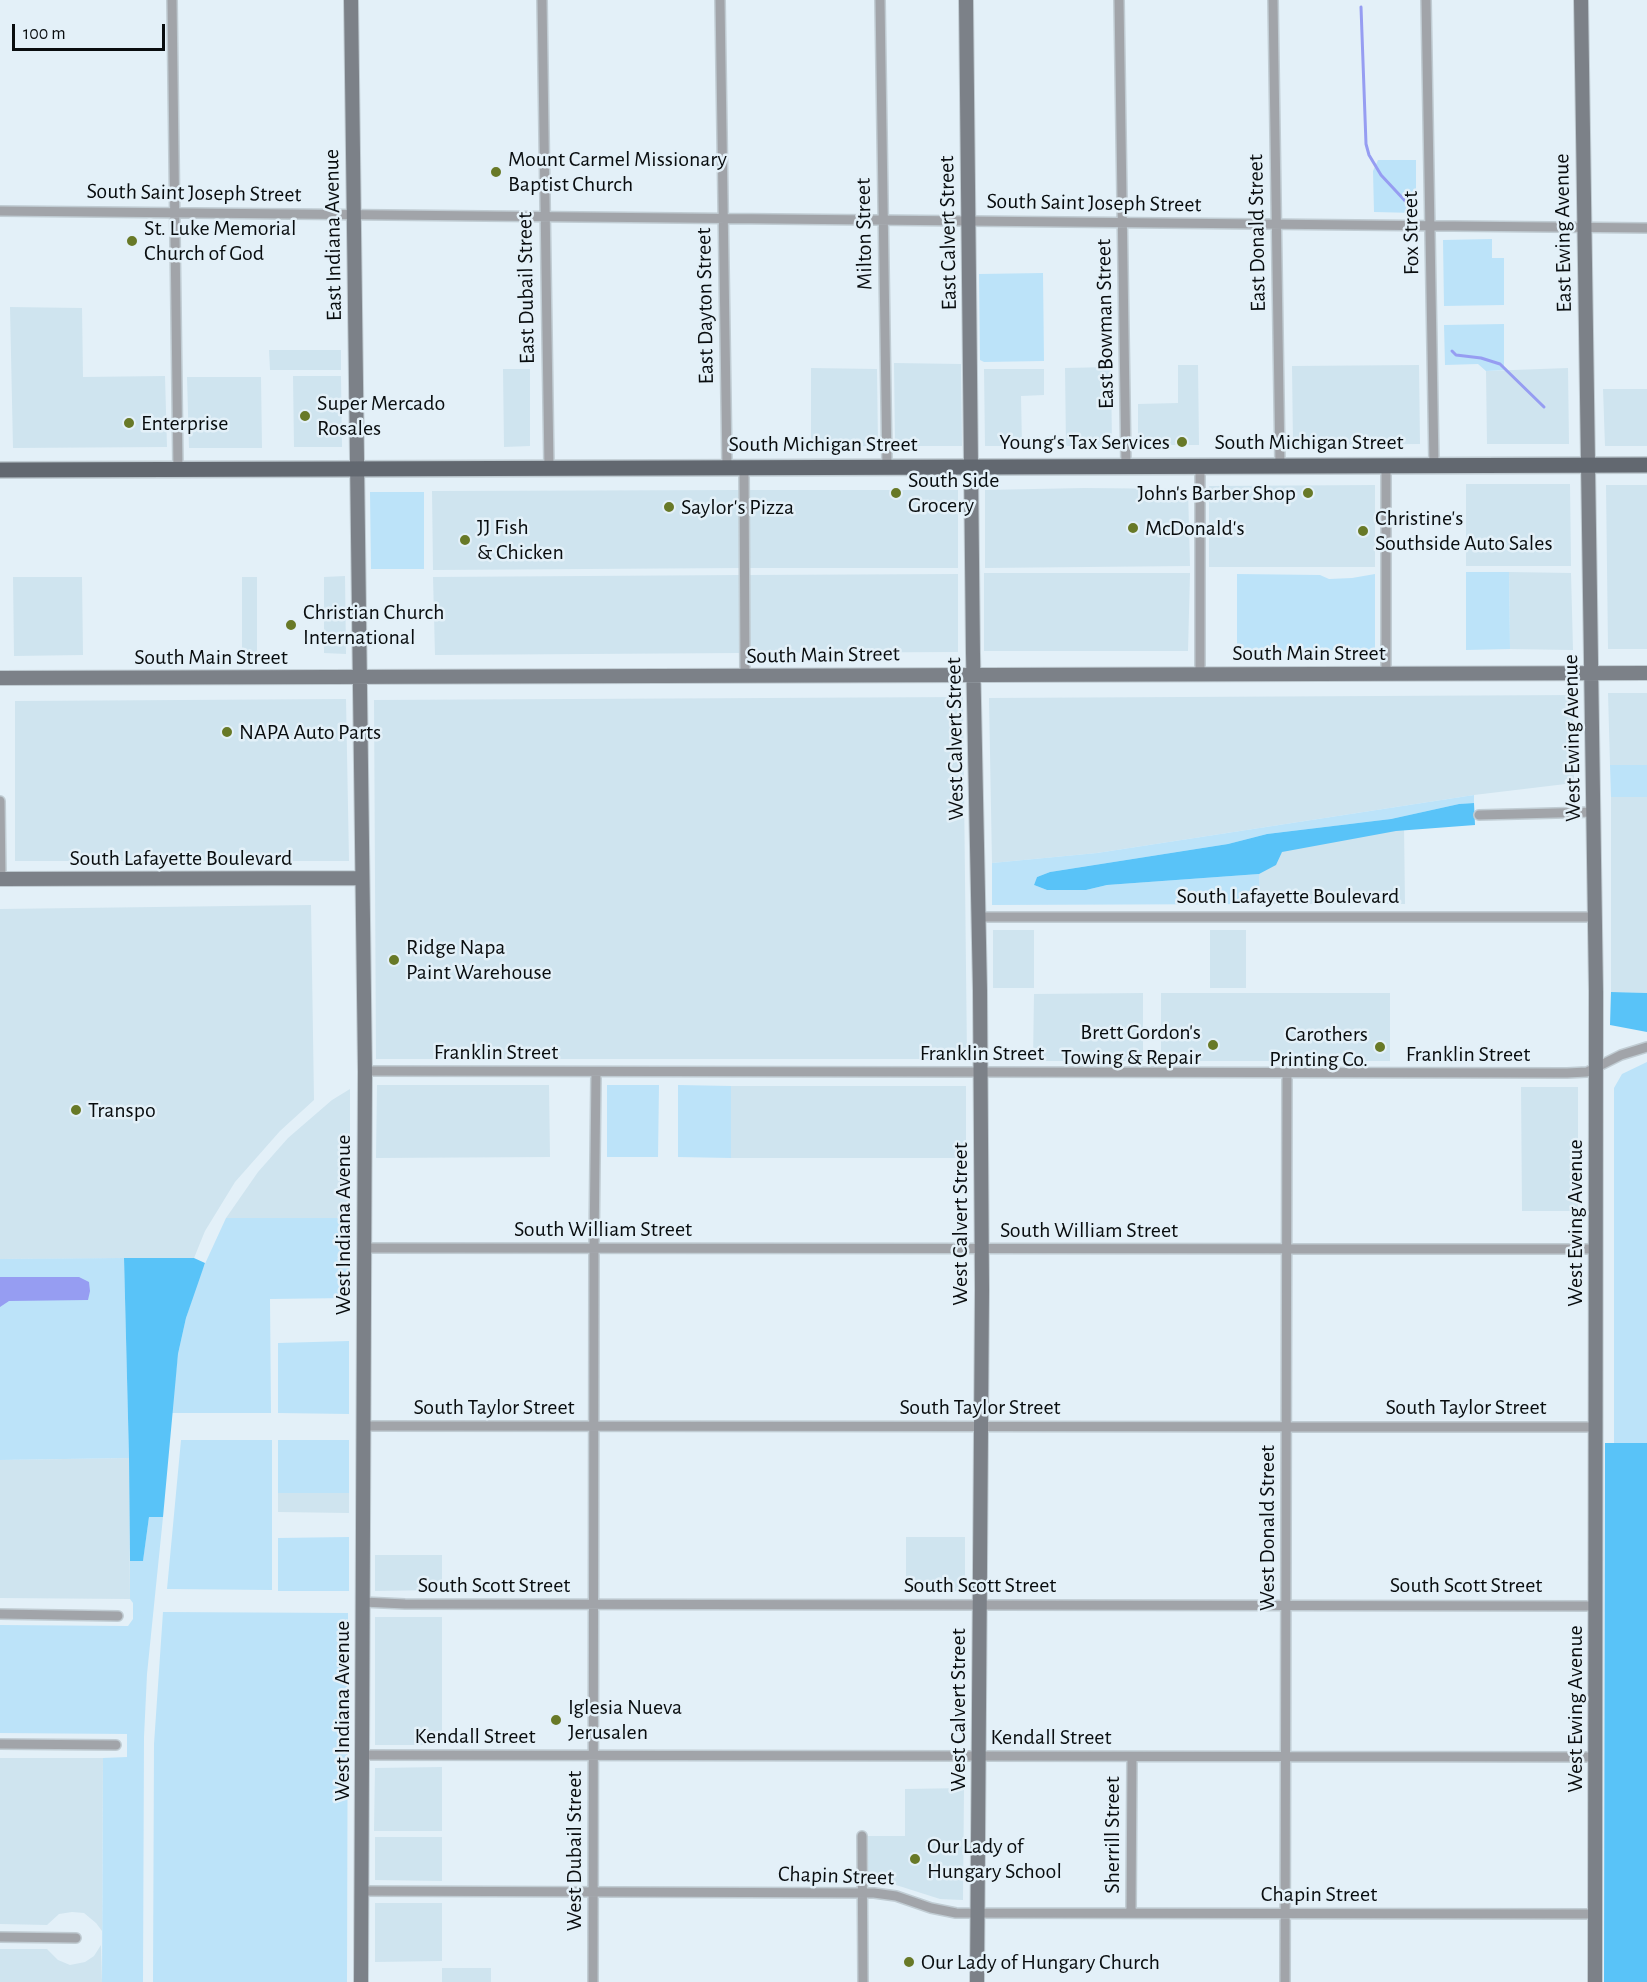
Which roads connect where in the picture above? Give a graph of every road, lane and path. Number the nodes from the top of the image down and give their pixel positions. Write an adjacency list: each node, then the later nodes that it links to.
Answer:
1 (172, 0): 12 (street)
2 (351, 0): 13 (street, East Indiana Avenue)
3 (542, 0): 14 (street, East Dubail Street)
4 (720, 0): 15 (street, East Dayton Street)
5 (880, 0): 16 (street, Milton Street)
6 (966, 0): 17 (street, East Calvert Street)
7 (1119, 0): 18 (street, East Bowman Street)
8 (1273, 0): 19 (street, East Donald Street)
9 (1426, 0): 20 (street, Fox Street)
10 (1581, 0): 21 (street, East Ewing Avenue)
11 (0, 211): 12 (street, South Saint Joseph Street)
12 (175, 213): 13 (street, South Saint Joseph Street); 35 (street)
13 (353, 214): 14 (street, South Saint Joseph Street); 36 (street, East Indiana Avenue)
14 (545, 216): 15 (street, South Saint Joseph Street); 34 (street, East Dubail Street)
15 (723, 218): 16 (street, South Saint Joseph Street); 30 (street, East Dayton Street)
16 (883, 220): 17 (street, South Saint Joseph Street); 32 (street, Milton Street)
17 (969, 221): 18 (street, South Saint Joseph Street); 28 (street, East Calvert Street)
18 (1122, 223): 19 (street, South Saint Joseph Street); 33 (street, East Bowman Street)
19 (1276, 225): 20 (street, South Saint Joseph Street); 24 (street, East Donald Street)
20 (1430, 226): 21 (street, South Saint Joseph Street); 23 (street, Fox Street)
21 (1584, 228): 22 (street, South Saint Joseph Street); 26 (street, East Ewing Avenue)
22 (1647, 228)
23 (1434, 464): 25 (main road, South Michigan Street); 26 (main road, South Michigan Street)
24 (1280, 465): 25 (main road, South Michigan Street); 29 (main road, South Michigan Street)
25 (1386, 465): 42 (street)
26 (1587, 465): 27 (main road, South Michigan Street); 38 (street, West Ewing Avenue)
27 (1647, 465)
28 (972, 466): 32 (main road, South Michigan Street); 33 (main road, South Michigan Street); 40 (street, West Calvert Street)
29 (1200, 466): 33 (main road, South Michigan Street); 41 (street)
30 (727, 467): 31 (main road, South Michigan Street); 34 (main road, South Michigan Street)
31 (744, 467): 32 (main road, South Michigan Street); 43 (street)
32 (887, 467)
33 (1126, 467)
34 (549, 468): 36 (main road, South Michigan Street)
35 (178, 469): 36 (main road, South Michigan Street); 37 (main road, South Michigan Street)
36 (358, 469): 45 (street, West Indiana Avenue)
37 (0, 470)
38 (1591, 673): 39 (street, South Main Street); 42 (street, South Main Street); 47 (street, West Ewing Avenue)
39 (1647, 673)
40 (974, 674): 41 (street, South Main Street); 43 (street, South Main Street); 51 (street, West Calvert Street)
41 (1200, 674): 42 (street, South Main Street)
42 (1386, 674)
43 (745, 677): 45 (street, South Main Street)
44 (0, 678): 45 (street, South Main Street)
45 (361, 678): 49 (street, West Indiana Avenue)
46 (0, 801): 50 (street)
47 (1594, 812): 48 (street); 52 (street, West Ewing Avenue)
48 (1479, 815)
49 (362, 878): 50 (street, South Lafayette Boulevard); 55 (street, West Indiana Avenue)
50 (0, 879)
51 (980, 917): 52 (street, South Lafayette Boulevard); 57 (street, West Calvert Street)
52 (1596, 917): 54 (street, West Ewing Avenue)
53 (1647, 1047): 54 (street, Franklin Street)
54 (1597, 1066): 58 (street, Franklin Street); 63 (street, West Ewing Avenue)
55 (365, 1071): 56 (street, Franklin Street); 59 (street, West Indiana Avenue)
56 (596, 1072): 57 (street, Franklin Street); 60 (street, West Dubail Street)
57 (981, 1072): 58 (street, Franklin Street); 61 (street, West Calvert Street)
58 (1287, 1073): 62 (street, West Donald Street)
59 (364, 1248): 60 (street, South William Street); 64 (street, West Indiana Avenue)
60 (594, 1249): 61 (street, South William Street); 65 (street, West Dubail Street)
61 (981, 1249): 62 (street, South William Street); 67 (street, West Calvert Street)
62 (1287, 1249): 63 (street, South William Street); 68 (street, West Donald Street)
63 (1597, 1249): 66 (street, West Ewing Avenue)
64 (364, 1426): 65 (street, South Taylor Street); 69 (street, West Indiana Avenue)
65 (595, 1426): 67 (street, South Taylor Street); 71 (street, West Dubail Street)
66 (1596, 1426): 68 (street, South Taylor Street); 73 (street, West Ewing Avenue)
67 (980, 1427): 68 (street, South Taylor Street); 72 (street, West Calvert Street)
68 (1287, 1427): 70 (street, West Donald Street)
69 (363, 1602): 71 (street, South Scott Street); 78 (street, West Indiana Avenue)
70 (1287, 1604): 72 (street, South Scott Street); 73 (street, South Scott Street); 80 (street, West Donald Street)
71 (594, 1605): 72 (street, South Scott Street); 79 (street, West Dubail Street)
72 (980, 1605): 81 (street, West Calvert Street)
73 (1596, 1606): 83 (street, West Ewing Avenue)
74 (0, 1614): 75 (street)
75 (117, 1616)
76 (0, 1744): 77 (street)
77 (116, 1745)
78 (363, 1755): 79 (street, Kendall Street); 85 (street, West Indiana Avenue)
79 (594, 1756): 81 (street, Kendall Street); 86 (street, West Dubail Street)
80 (1286, 1756): 82 (street, Kendall Street); 83 (street, Kendall Street); 90 (street, West Donald Street)
81 (979, 1757): 82 (street, Kendall Street); 88 (street, West Calvert Street)
82 (1132, 1757): 89 (street, Sherrill Street)
83 (1596, 1757): 91 (street, West Ewing Avenue)
84 (862, 1836): 87 (street)
85 (362, 1892): 86 (street, Chapin Street); 94 (street, West Indiana Avenue)
86 (594, 1892): 87 (street, Chapin Street); 95 (street, West Dubail Street)
87 (862, 1893): 88 (street, Chapin Street); 96 (street)
88 (977, 1913): 89 (street, Chapin Street); 97 (street, West Calvert Street)
89 (1131, 1913): 90 (street, Chapin Street)
90 (1285, 1913): 91 (street, Chapin Street); 98 (street, West Donald Street)
91 (1595, 1914): 99 (street, West Ewing Avenue)
92 (0, 1937): 93 (street)
93 (76, 1938)
94 (361, 1982)
95 (593, 1982)
96 (863, 1982)
97 (977, 1982)
98 (1285, 1982)
99 (1594, 1982)

